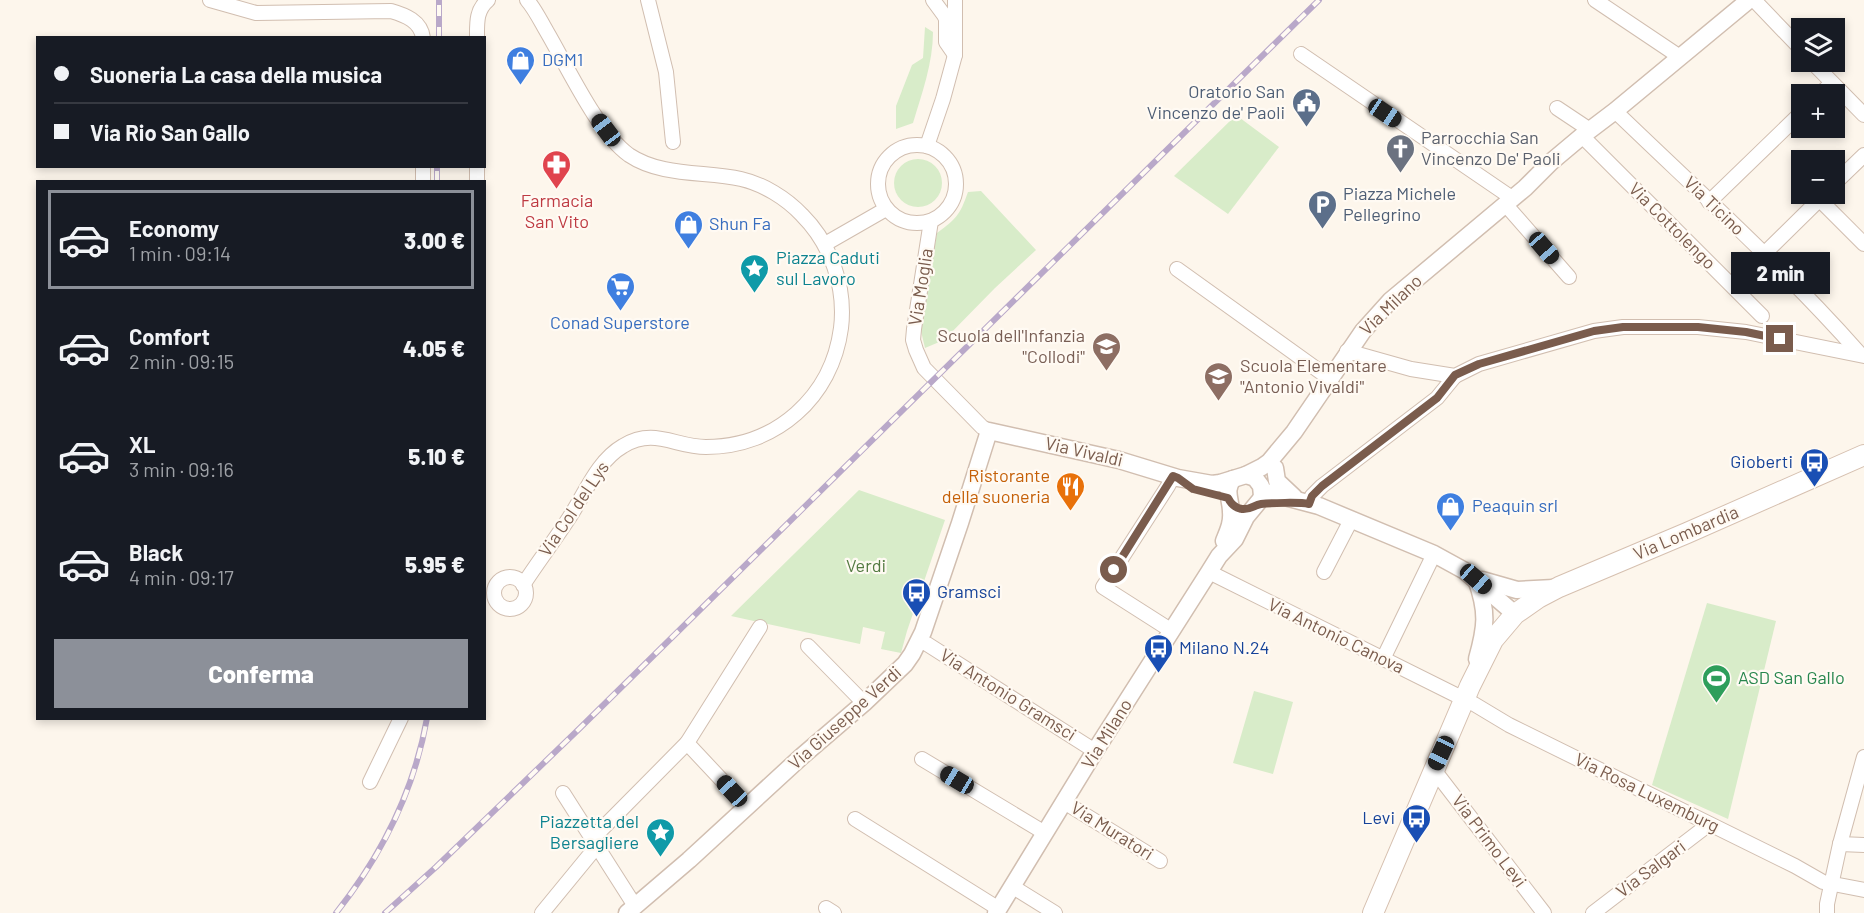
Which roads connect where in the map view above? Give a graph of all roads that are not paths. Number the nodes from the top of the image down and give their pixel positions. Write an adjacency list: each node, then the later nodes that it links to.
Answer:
1 (210, 0): 10 (street)
2 (488, 0): 11 (street)
3 (527, 0): 33 (street, Via Col del Lys)
4 (648, 0): 23 (street)
5 (933, 0): 14 (street)
6 (955, 0): 14 (street)
7 (1595, 0): 15 (street)
8 (1749, 0): 15 (street, Via Milano)
9 (1754, 0): 12 (street)
10 (423, 36)
11 (477, 36)
12 (1791, 39)
13 (1301, 54): 27 (street)
14 (955, 55): 24 (street)
15 (1680, 57): 19 (street, Via Milano)
16 (1822, 72): 17 (street)
17 (1832, 83): 20 (street)
18 (1557, 108): 22 (street)
19 (1616, 111): 22 (street, Via Milano); 28 (street, Via Ticino)
20 (1864, 115)
21 (1791, 123): 28 (street)
22 (1586, 133): 27 (street, Via Milano); 38 (street, Via Cottolengo)
23 (673, 142)
24 (927, 146): 31 (street); 32 (street)
25 (1864, 155): 26 (street)
26 (1845, 173)
27 (1509, 201): 37 (street); 39 (street, Via Milano)
28 (1709, 202): 35 (street, Via Ticino)
29 (1814, 204): 35 (street)
30 (1829, 204): 34 (street)
31 (886, 209): 32 (street, Via Moglia); 33 (street)
32 (930, 221): 43 (street, Via Moglia)
33 (825, 244): 58 (street, Via Col del Lys)
34 (1864, 244)
35 (1764, 254): 40 (street, Via Ticino)
36 (1177, 269): 42 (street)
37 (1569, 277)
38 (1762, 316)
39 (1347, 351): 41 (street); 42 (street, Via Milano)
40 (1862, 355): 41 (street)
41 (1455, 375): 51 (street)
42 (1329, 378): 44 (street, Via Milano)
43 (989, 431): 47 (street, Via Vivaldi); 64 (street, Via Giuseppe Verdi)
44 (1294, 432): 46 (street, Via Milano); 48 (street, Via Milano)
45 (1863, 456): 59 (main road, Via Lombardia)
46 (1275, 468): 49 (street, Via Milano); 51 (street)
47 (1175, 477): 48 (street, Via Vivaldi); 50 (street, Via Vivaldi); 63 (street)
48 (1240, 477): 49 (street); 50 (street, Via Milano)
49 (1258, 497): 50 (street); 51 (street); 54 (street, Via Milano)
50 (1230, 500): 54 (street, Via Milano)
51 (1305, 503): 52 (street)
52 (1351, 520): 53 (street); 56 (street)
53 (1434, 554): 57 (street); 66 (street)
54 (1219, 556): 55 (street, Via Milano)
55 (1209, 572): 63 (street, Via Milano); 66 (street, Via Antonio Canova)
56 (1324, 572)
57 (1476, 579): 59 (street); 61 (street); 67 (street)
58 (523, 585): 60 (street, Via Col del Lys); 60 (street, Via Col del Lys)
59 (1559, 587): 61 (main road, Via Lombardia)
60 (489, 591)
61 (1515, 614): 67 (main road, Via Lombardia)
62 (759, 627): 70 (street)
63 (1172, 631): 71 (street, Via Milano)
64 (919, 641): 68 (street, Via Giuseppe Verdi); 71 (street, Via Antonio Gramsci)
65 (808, 646): 68 (street)
66 (1383, 659): 67 (street, Via Antonio Canova)
67 (1467, 692): 74 (main road, Via Lombardia); 80 (street, Via Rosa Luxemburg)
68 (864, 703): 78 (street, Via Giuseppe Verdi)
69 (399, 720): 75 (street)
70 (687, 743): 78 (street); 82 (street)
71 (1095, 751): 77 (street, Via Milano)
72 (1864, 758): 83 (street)
73 (921, 759): 81 (street)
74 (1434, 770): 93 (main road, Via Lombardia); 94 (street, Via Primo Levi)
75 (370, 782)
76 (563, 793): 82 (street)
77 (1064, 802): 81 (street, Via Milano); 85 (street, Via Muratori)
78 (747, 807): 89 (street, Via Giuseppe Verdi)
79 (855, 819): 90 (street)
80 (1708, 825): 86 (street, Via Rosa Luxemburg); 95 (street, Via Salgari)
81 (1045, 833): 87 (street, Via Milano)
82 (595, 842): 89 (street); 91 (street)
83 (1840, 844): 84 (street); 86 (street)
84 (1864, 845)
85 (1160, 861)
86 (1830, 884): 88 (street, Via Rosa Luxemburg); 96 (street)
87 (1012, 886): 90 (street, Via Milano); 92 (street)
88 (1864, 890)
89 (631, 911)
90 (997, 911)
91 (542, 913)
92 (1055, 913)
93 (1373, 913)
94 (1544, 913)
95 (1593, 913)
96 (1827, 913)

